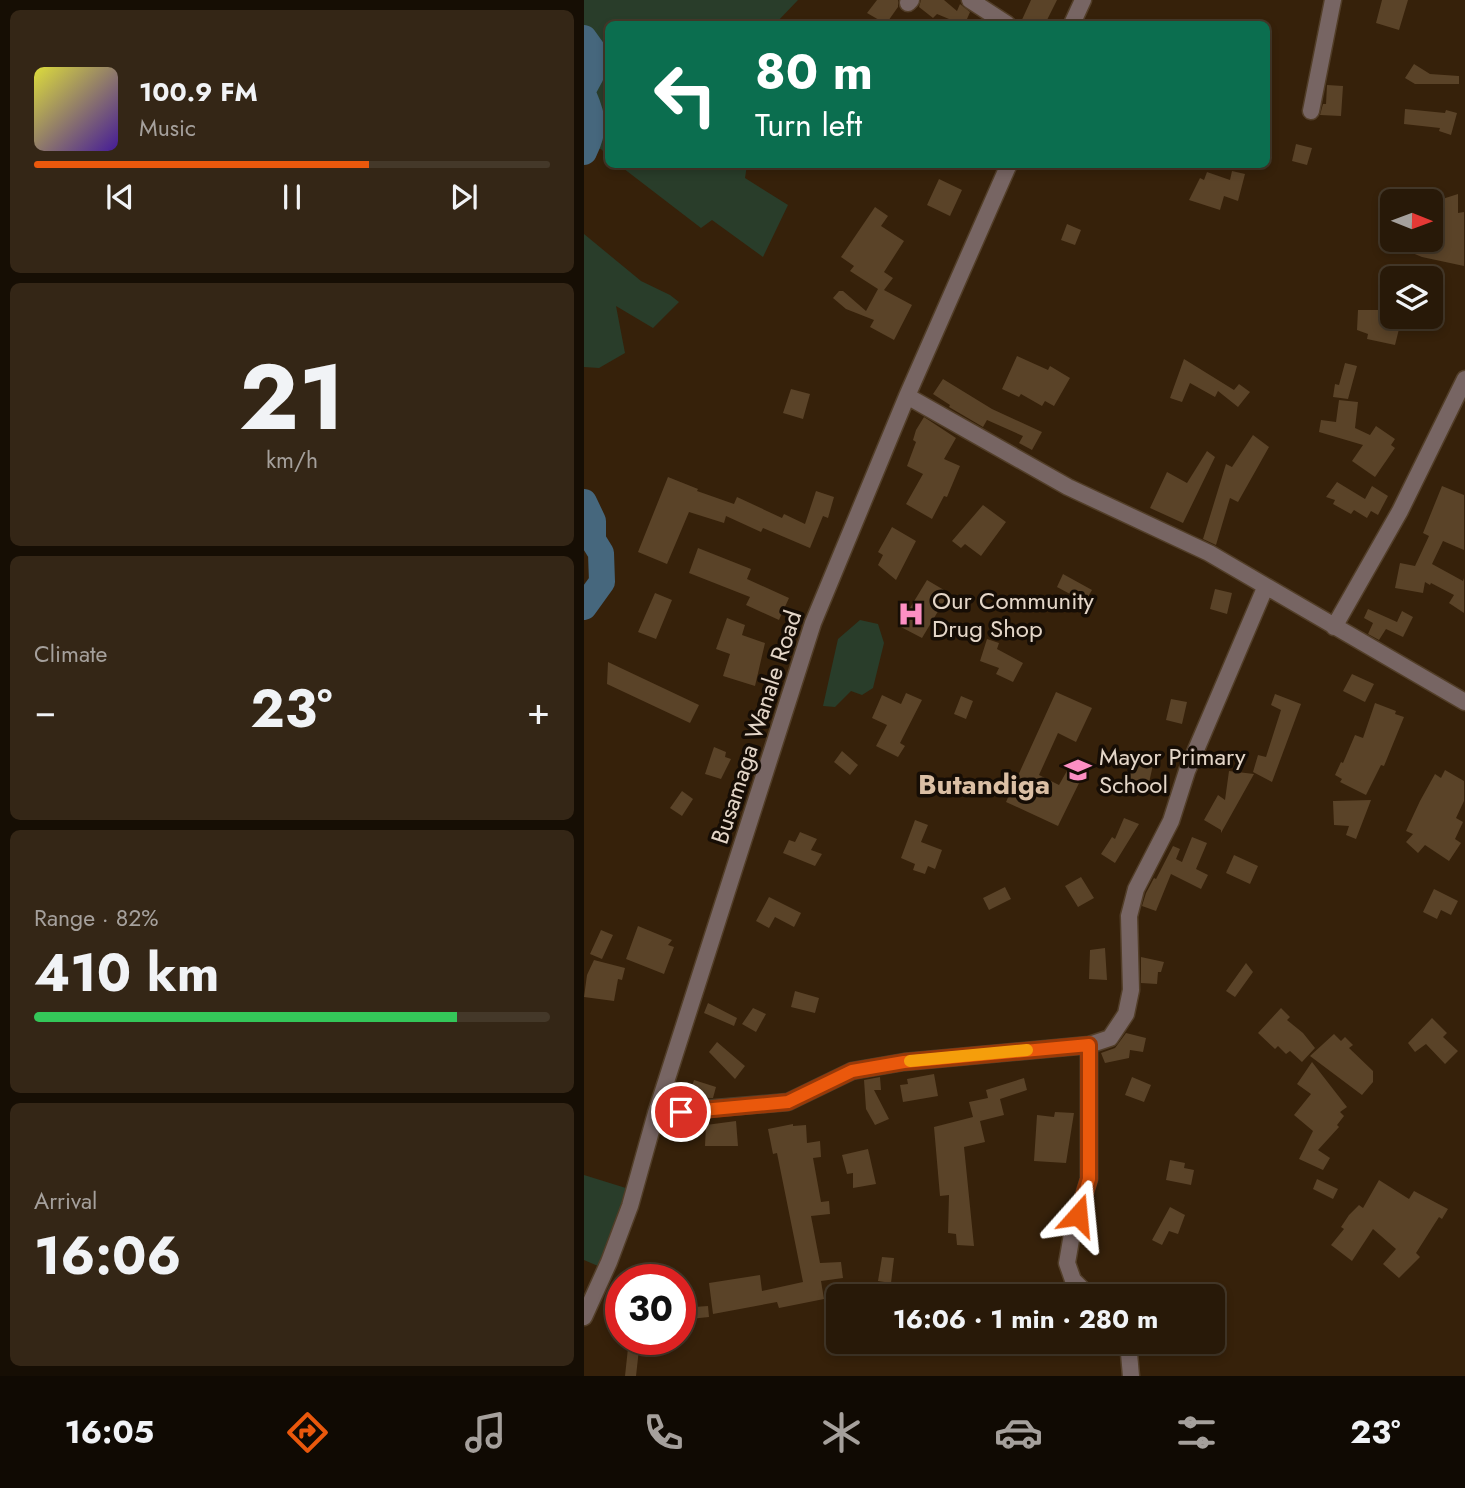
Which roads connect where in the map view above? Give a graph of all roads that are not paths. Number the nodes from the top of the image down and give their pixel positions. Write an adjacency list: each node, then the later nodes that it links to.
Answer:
1 (970, 0): 4 (street)
2 (1083, 0): 5 (street)
3 (1333, 0): 6 (street)
4 (1002, 21)
5 (1073, 21)
6 (1311, 111)
7 (1007, 168): 9 (street, Busamaga Wanale Road)
8 (1464, 379): 11 (street)
9 (907, 396): 10 (street); 14 (street, Busamaga Wanale Road)
10 (1265, 588): 11 (street); 13 (street)
11 (1334, 627): 12 (street)
12 (1464, 702)
13 (1089, 1045): 14 (street); 15 (street)
14 (656, 1113): 16 (street, Busamaga Wanale Road)
15 (1077, 1284)
16 (584, 1317)
17 (1129, 1354): 18 (street)
18 (1131, 1376)

